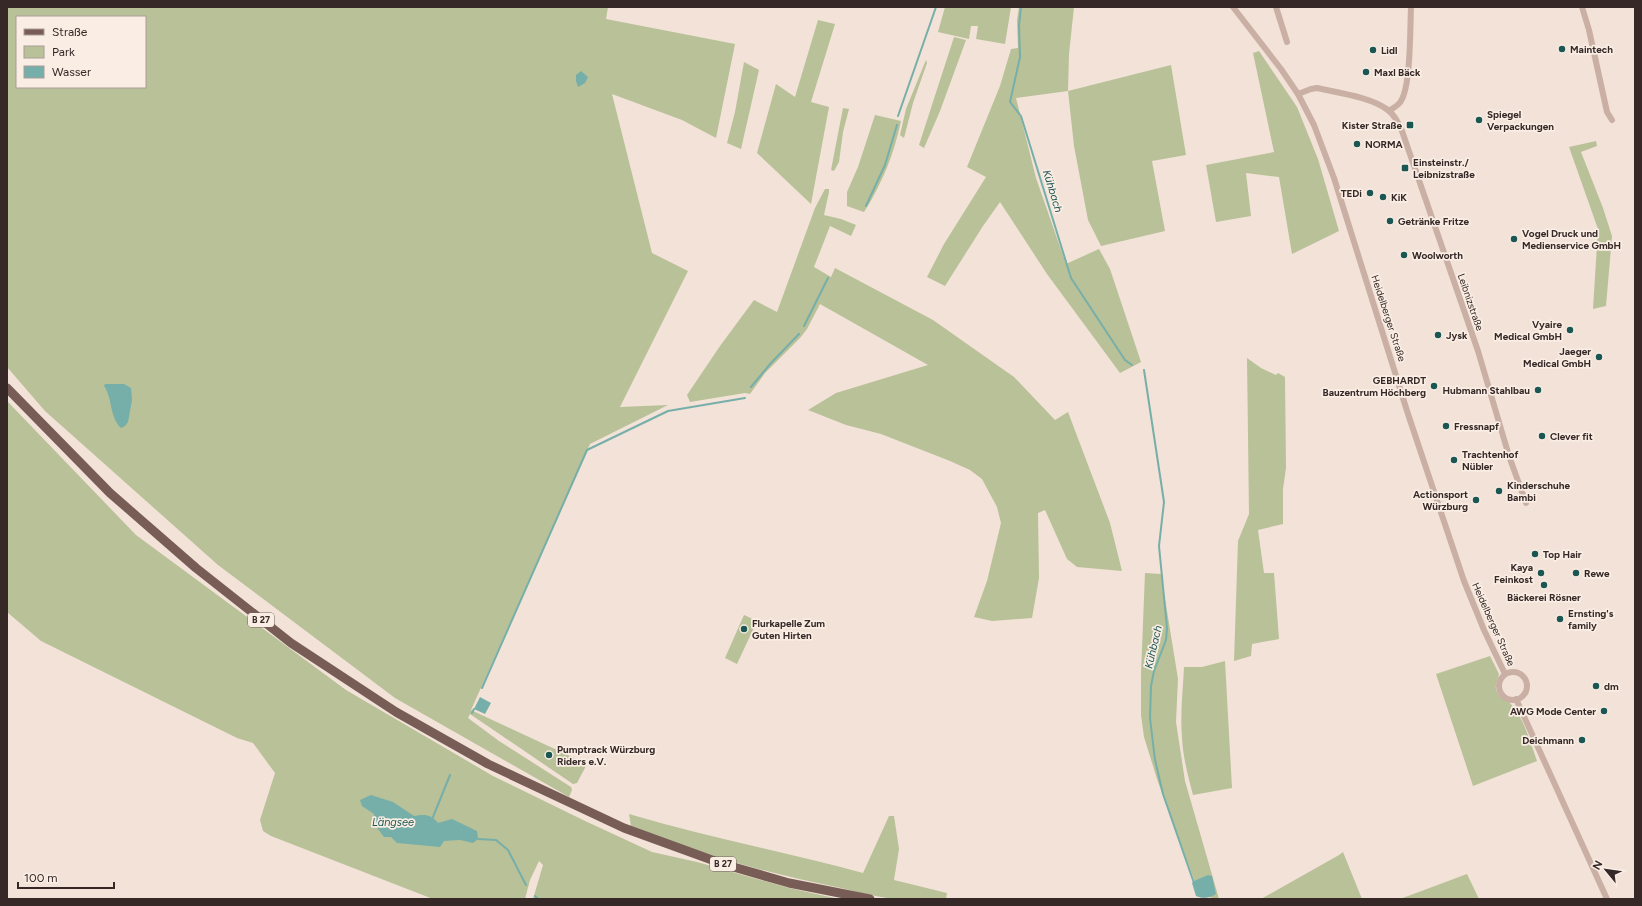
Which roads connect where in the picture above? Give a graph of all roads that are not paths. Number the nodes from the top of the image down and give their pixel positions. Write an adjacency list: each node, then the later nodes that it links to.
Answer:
1 (1232, 7): 6 (street, Heidelberger Straße)
2 (1276, 7): 5 (street)
3 (1411, 7): 7 (street)
4 (1582, 7): 8 (street)
5 (1287, 42)
6 (1298, 94): 7 (street); 11 (street, Heidelberger Straße)
7 (1390, 111): 10 (street, Leibnizstraße)
8 (1612, 120)
9 (7, 388): 13 (main road, B 27)
10 (1526, 503)
11 (1505, 674): 12 (street); 12 (street)
12 (1516, 699): 14 (street)
13 (870, 899)
14 (1607, 899)

